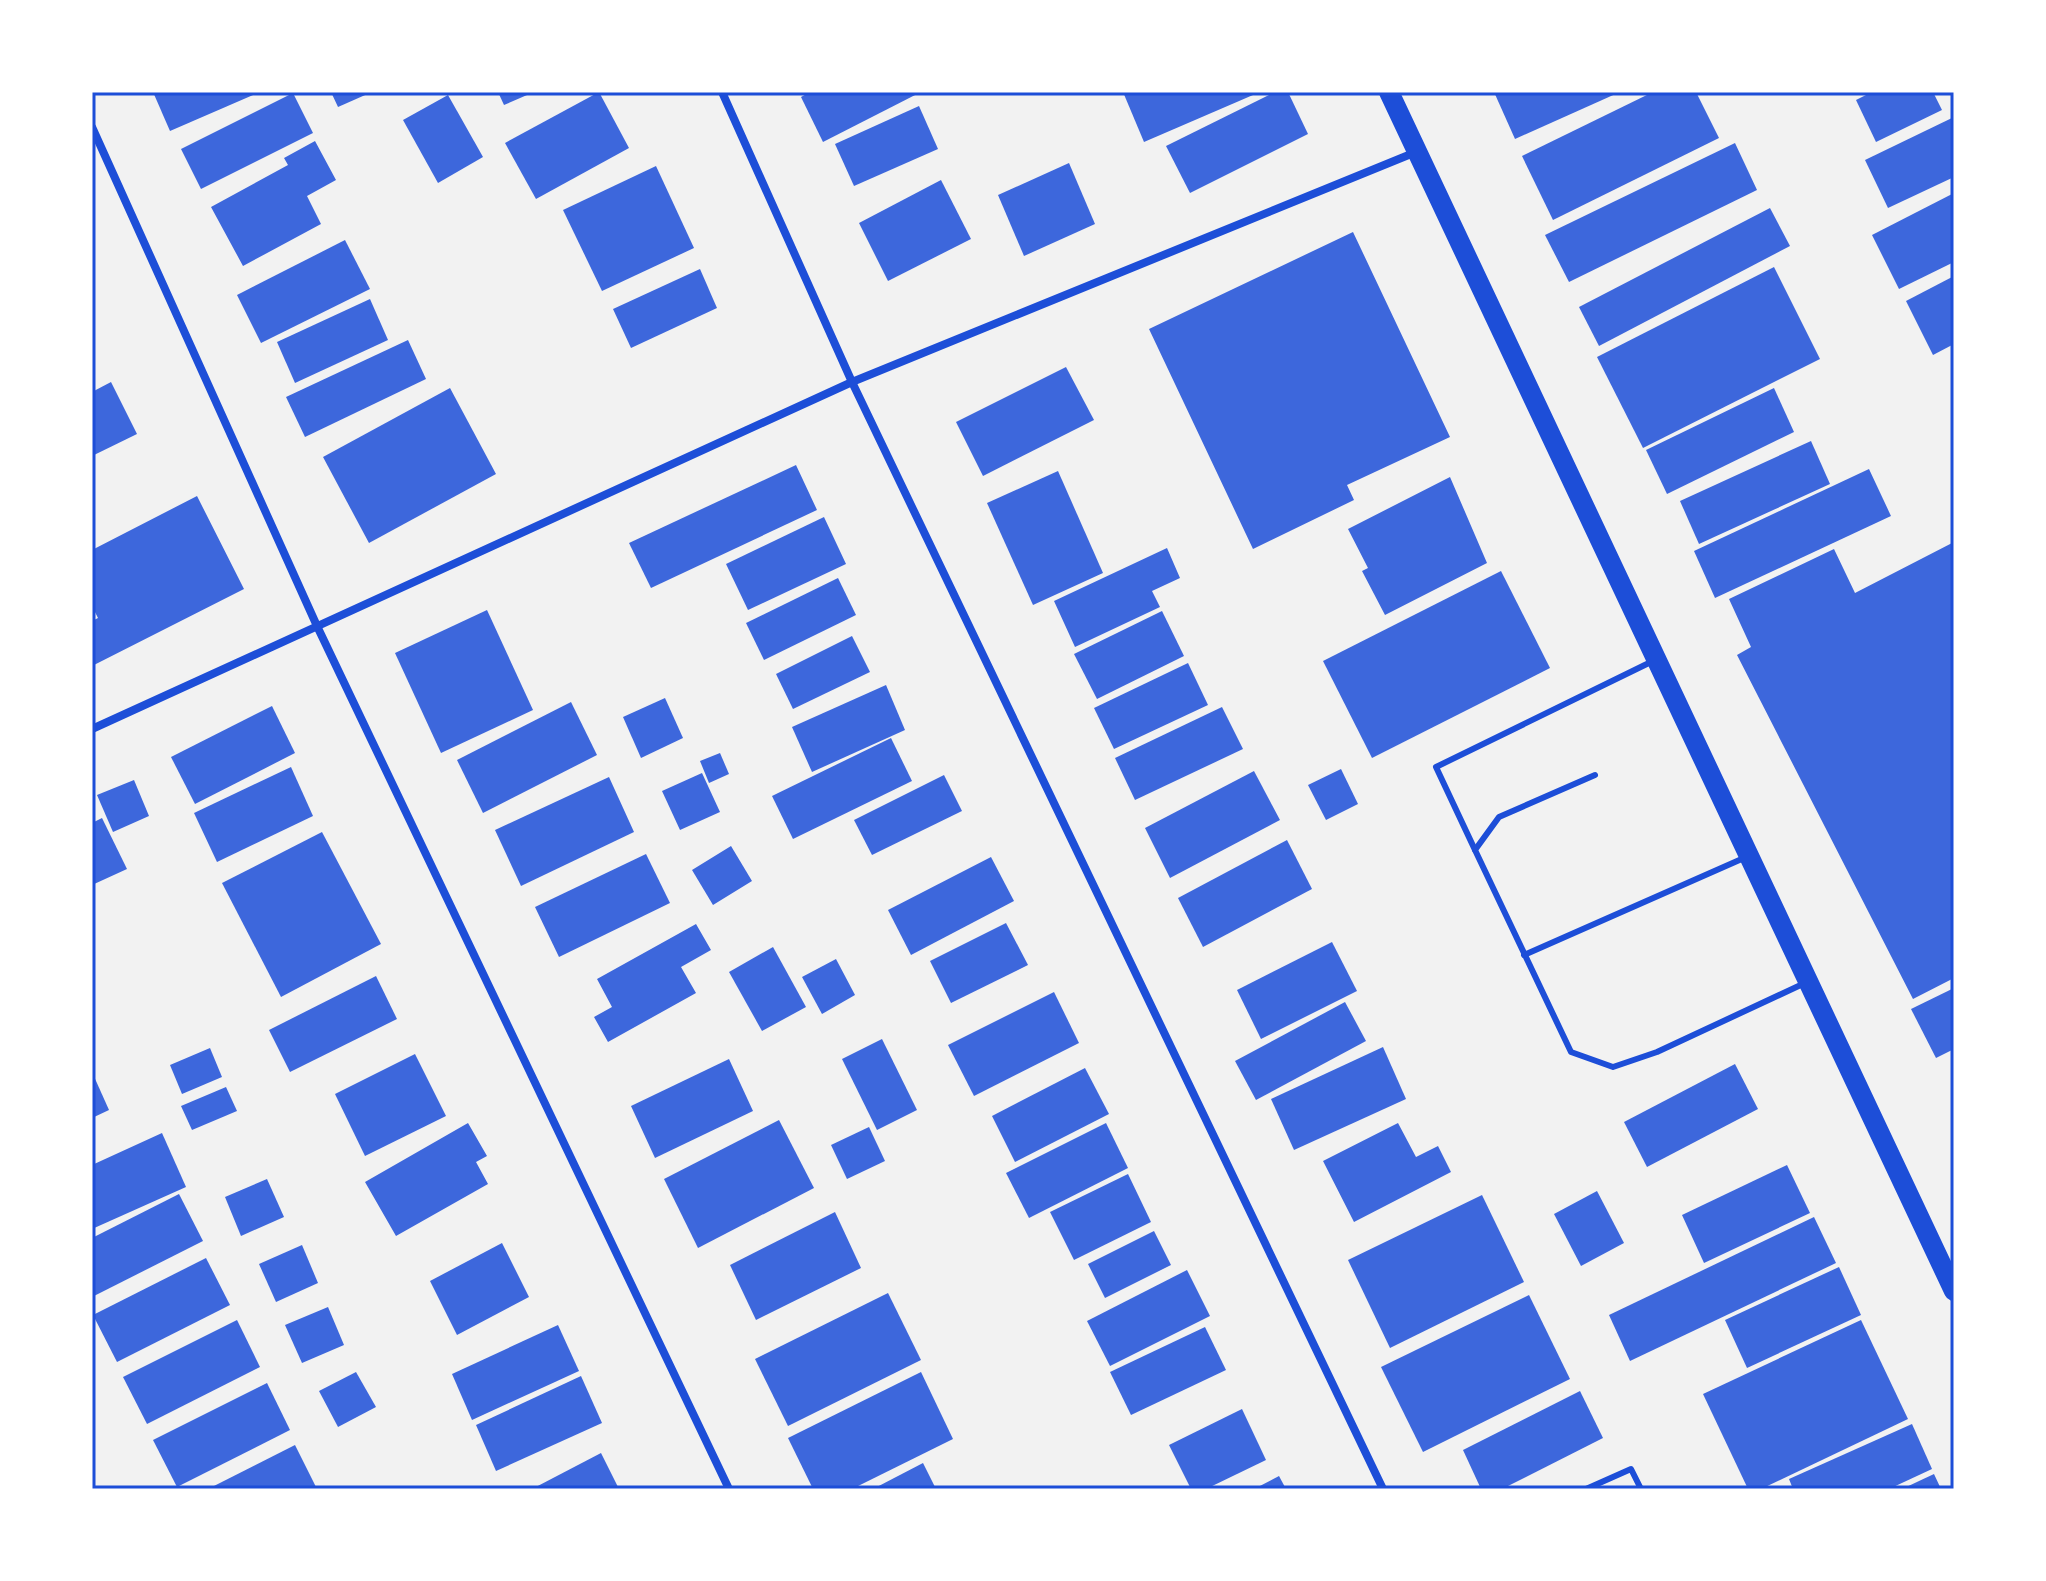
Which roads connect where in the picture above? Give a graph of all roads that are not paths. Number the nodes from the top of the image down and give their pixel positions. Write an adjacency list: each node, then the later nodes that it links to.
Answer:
1 (722, 92): 5 (street)
2 (1389, 92): 4 (main road)
3 (92, 127): 6 (street)
4 (1416, 151): 5 (street); 7 (main road)
5 (852, 382): 6 (street); 16 (street)
6 (317, 626): 8 (street); 15 (street)
7 (1656, 659): 10 (lane); 11 (main road)
8 (92, 729)
9 (1595, 775): 10 (lane)
10 (1475, 850): 12 (lane)
11 (1749, 856): 12 (lane); 13 (main road)
12 (1524, 955): 13 (lane)
13 (1808, 981): 14 (main road)
14 (1954, 1291)
15 (729, 1489)
16 (1383, 1489)
17 (1586, 1489): 18 (lane)
18 (1641, 1489)

